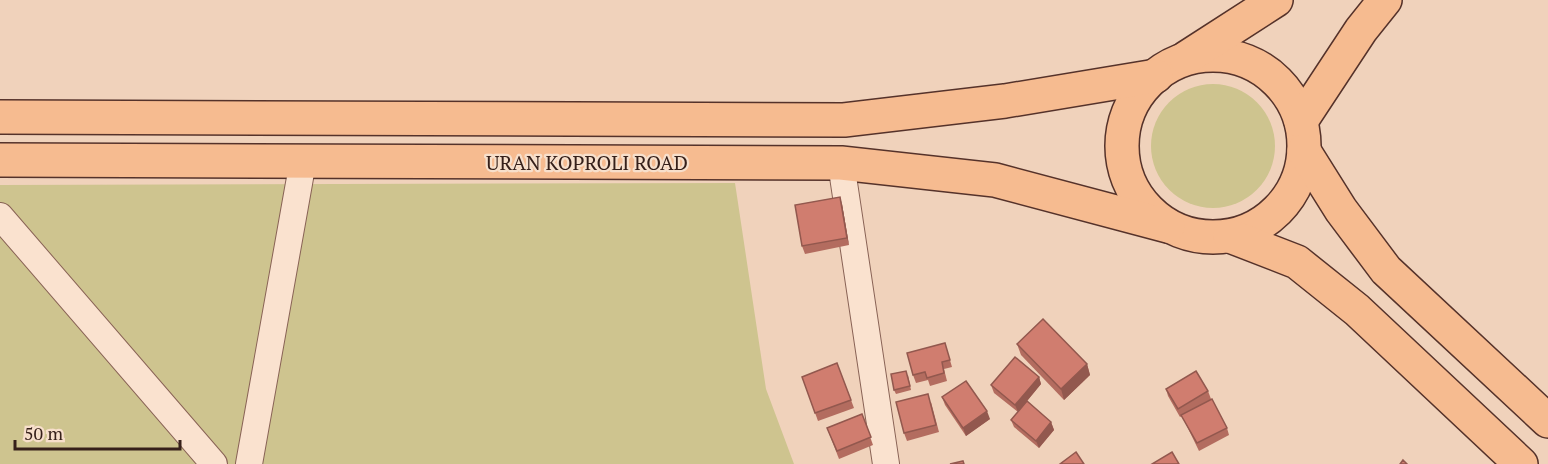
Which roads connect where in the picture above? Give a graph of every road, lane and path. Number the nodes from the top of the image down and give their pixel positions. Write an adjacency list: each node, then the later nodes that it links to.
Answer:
1 (1276, 0): 3 (main road)
2 (1385, 0): 6 (main road)
3 (1169, 68): 5 (main road); 6 (main road); 11 (main road)
4 (0, 117): 5 (main road)
5 (303, 118): 8 (main road)
6 (1303, 136): 12 (main road); 13 (main road)
7 (0, 159): 8 (main road, URAN KOPROLI ROAD)
8 (303, 160): 9 (main road, URAN KOPROLI ROAD); 15 (street)
9 (841, 163): 11 (main road, URAN KOPROLI ROAD); 16 (street)
10 (0, 216): 14 (street)
11 (1168, 226): 12 (main road)
12 (1230, 236): 17 (main road)
13 (1548, 421)
14 (214, 464)
15 (249, 464)
16 (886, 464)
17 (1521, 464)

